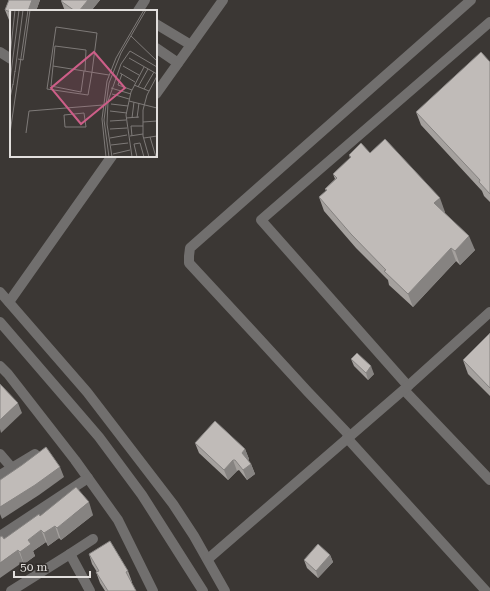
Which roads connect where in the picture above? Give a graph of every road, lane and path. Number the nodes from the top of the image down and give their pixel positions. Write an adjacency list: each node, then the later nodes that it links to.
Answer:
1 (145, 0): 4 (street)
2 (223, 0): 7 (street)
3 (471, 0): 20 (street)
4 (139, 10)
5 (490, 22): 19 (street)
6 (157, 25): 7 (street)
7 (191, 45): 11 (street)
8 (157, 49): 11 (street)
9 (0, 52): 10 (street)
10 (10, 58)
11 (178, 63): 12 (street)
12 (157, 93)
13 (111, 157): 15 (street)
14 (0, 292): 15 (street)
15 (9, 302): 30 (street)
16 (490, 312): 19 (street)
17 (0, 322): 34 (street)
18 (0, 366): 25 (street)
19 (406, 388): 20 (street); 26 (street)
20 (349, 437): 30 (street); 36 (street)
21 (0, 454): 23 (street)
22 (35, 454): 23 (street)
23 (12, 468): 24 (street)
24 (0, 475)
25 (88, 478): 27 (street); 33 (street)
26 (490, 480)
27 (0, 536)
28 (93, 539): 29 (street)
29 (70, 554): 31 (street); 32 (street)
30 (208, 559): 35 (street)
31 (12, 591)
32 (90, 591)
33 (153, 591)
34 (204, 591)
35 (225, 591)
36 (486, 591)

